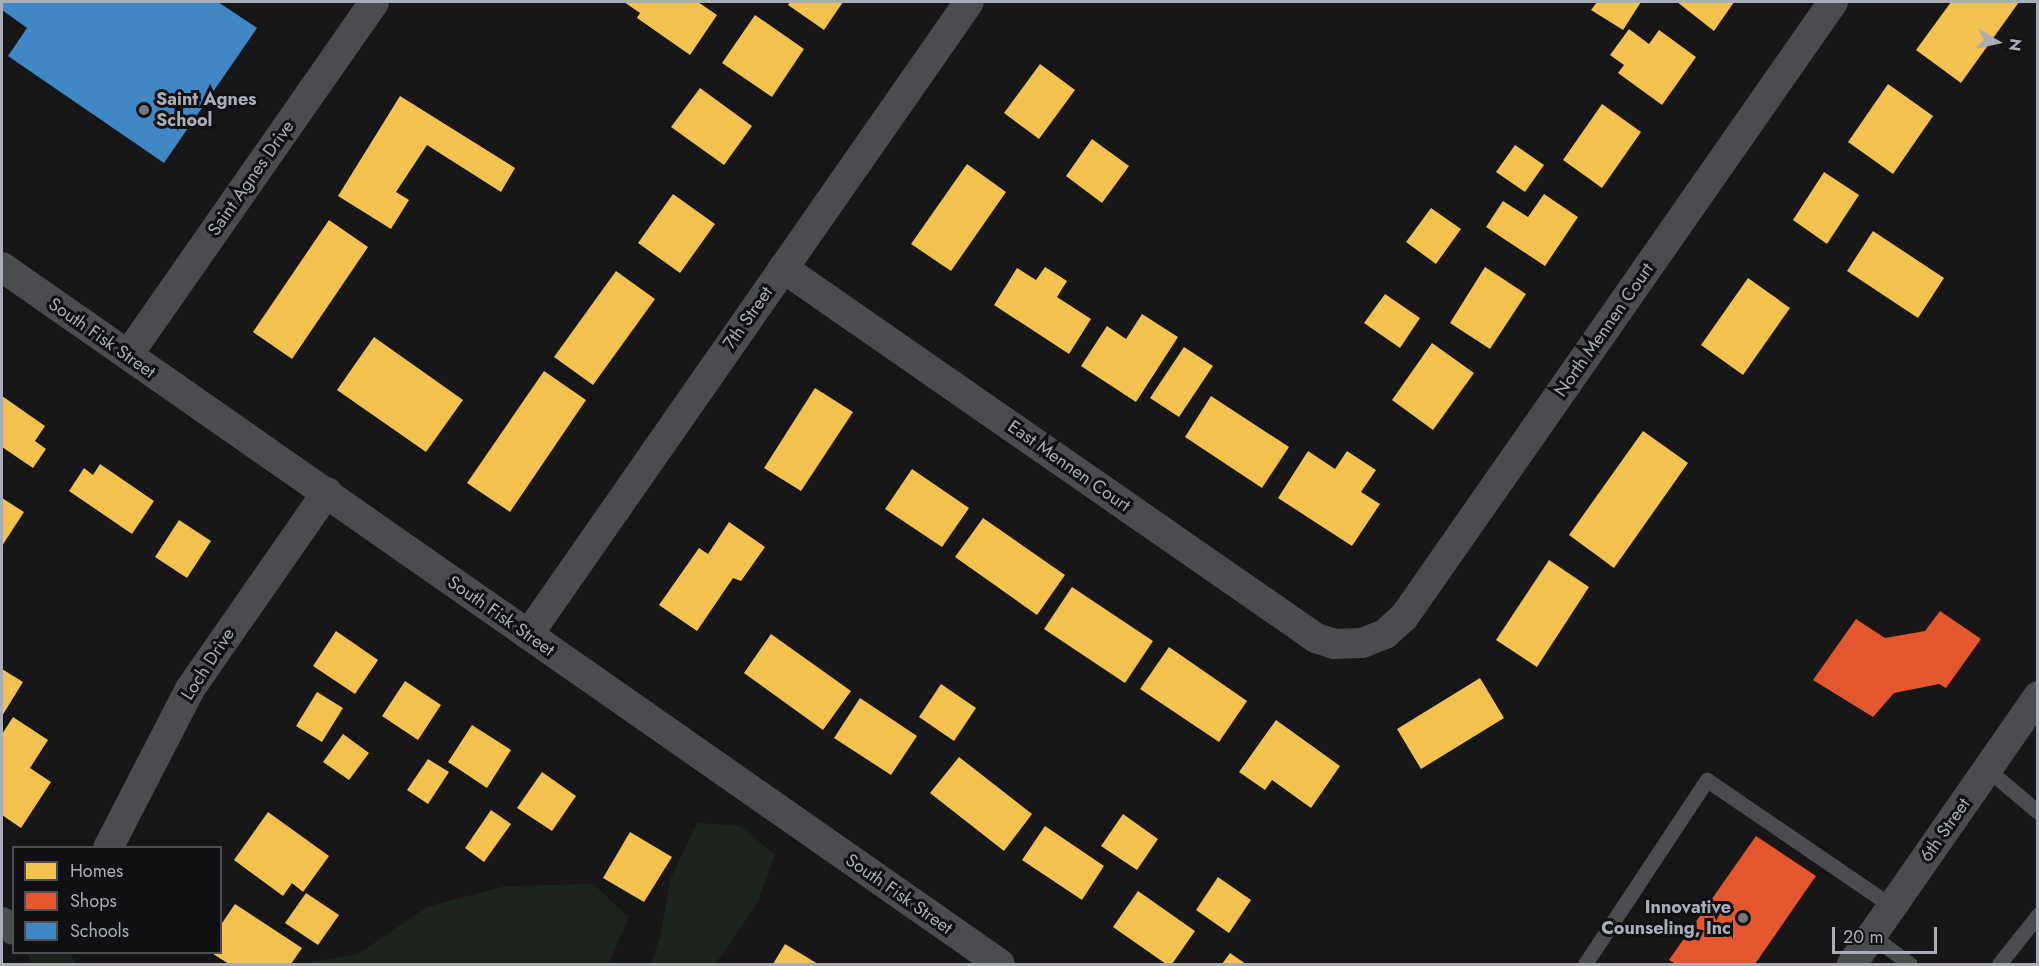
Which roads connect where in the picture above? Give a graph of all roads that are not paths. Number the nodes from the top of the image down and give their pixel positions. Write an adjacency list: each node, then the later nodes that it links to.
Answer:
1 (374, 2): 6 (street, Saint Agnes Drive)
2 (969, 2): 5 (street, 7th Street)
3 (1833, 2): 9 (street, North Mennen Court)
4 (2, 267): 6 (street, South Fisk Street)
5 (783, 268): 8 (street, 7th Street); 9 (street, East Mennen Court)
6 (128, 356): 7 (street, South Fisk Street)
7 (327, 492): 8 (street, South Fisk Street); 13 (street, Loch Drive)
8 (528, 635): 17 (street, South Fisk Street)
9 (1362, 643)
10 (2037, 696): 11 (street, 6th Street)
11 (1987, 769): 12 (lane); 14 (street, 6th Street)
12 (2037, 812)
13 (109, 846)
14 (1892, 906): 16 (street, 6th Street); 18 (lane)
15 (2037, 915): 21 (lane)
16 (1872, 936): 19 (street, 6th Street); 20 (lane)
17 (1000, 964)
18 (1585, 964)
19 (1852, 964)
20 (1910, 964)
21 (1999, 964)

